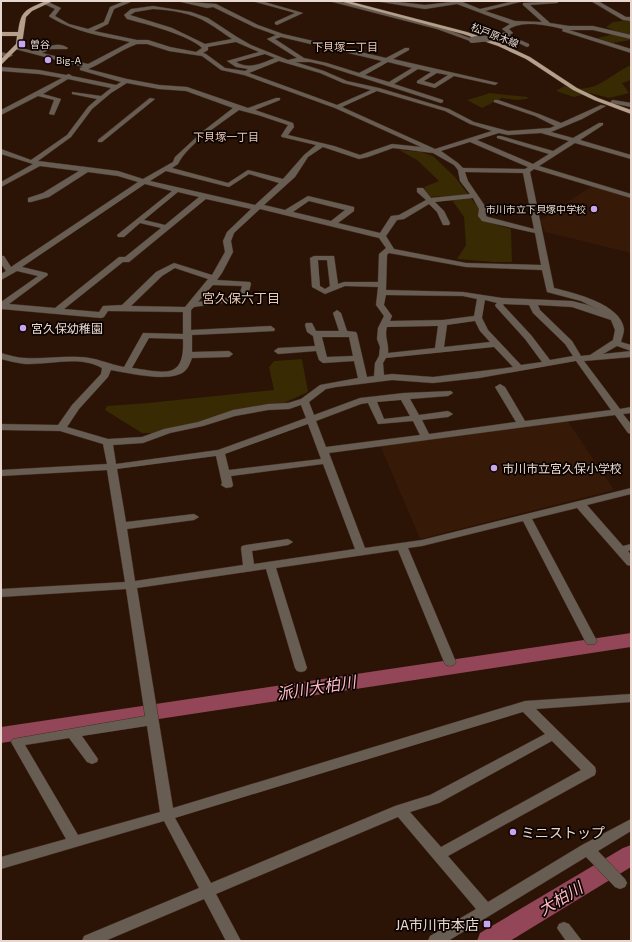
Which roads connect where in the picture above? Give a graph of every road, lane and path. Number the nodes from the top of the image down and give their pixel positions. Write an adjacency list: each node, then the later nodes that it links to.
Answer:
1 (130, 1): 25 (street)
2 (180, 1): 16 (street)
3 (220, 1): 16 (street)
4 (255, 1): 21 (street)
5 (332, 1): 17 (street)
6 (342, 1): 17 (main road, 松戸原木線)
7 (378, 1): 8 (street)
8 (456, 1): 15 (street)
9 (548, 1): 10 (street); 14 (street)
10 (557, 1)
11 (594, 1): 20 (street)
12 (48, 2): 25 (street); 27 (main road)
13 (474, 2): 15 (street)
14 (523, 2): 18 (street); 19 (street); 23 (street)
15 (464, 4): 18 (street)
16 (214, 5): 28 (street)
17 (367, 9): 29 (street, bridge); 75 (main road, 松戸原木線)
18 (479, 11): 19 (street)
19 (488, 14): 22 (street)
20 (631, 19)
21 (277, 23)
22 (515, 23): 23 (street); 29 (street)
23 (548, 24): 24 (street)
24 (560, 27): 30 (street); 38 (street)
25 (89, 31): 32 (street)
26 (1, 34): 27 (main road)
27 (21, 34): 35 (main road)
28 (281, 35): 45 (street); 46 (street)
29 (505, 35): 33 (street)
30 (631, 38)
31 (237, 40): 34 (street); 34 (street); 39 (street)
32 (137, 42): 42 (street); 49 (street)
33 (527, 45)
34 (204, 46): 42 (street)
35 (17, 48): 40 (street); 43 (main road)
36 (65, 48): 40 (street)
37 (407, 49): 46 (street)
38 (631, 51)
39 (266, 52): 44 (street); 50 (street)
40 (36, 53): 49 (street)
41 (1, 54): 43 (street)
42 (198, 54): 53 (street)
43 (10, 55): 47 (main road)
44 (283, 59): 45 (street); 50 (street); 61 (street)
45 (303, 60): 54 (street)
46 (387, 60): 48 (street); 54 (street)
47 (1, 63)
48 (417, 67): 52 (street); 58 (street)
49 (85, 68): 56 (street); 57 (street)
50 (254, 68): 53 (street)
51 (1, 69): 56 (street)
52 (436, 71): 55 (street); 55 (street)
53 (245, 73): 72 (street)
54 (360, 74): 58 (street)
55 (454, 74): 59 (street)
56 (66, 77): 60 (street); 63 (street)
57 (126, 81): 60 (street); 73 (street)
58 (390, 84): 67 (street)
59 (495, 84)
60 (117, 87): 64 (street)
61 (377, 89): 72 (street); 80 (street)
62 (74, 93): 64 (street)
63 (36, 94): 76 (street); 77 (street)
64 (102, 98): 91 (street)
65 (152, 99): 84 (street)
66 (278, 100): 74 (street)
67 (442, 101)
68 (496, 101): 79 (street)
69 (613, 102): 70 (street)
70 (631, 105)
71 (603, 106): 79 (street)
72 (337, 107): 88 (street)
73 (238, 108): 74 (street); 92 (street)
74 (249, 110): 86 (street)
75 (631, 112)
76 (1, 113)
77 (52, 114)
78 (601, 124): 85 (street)
79 (561, 126): 81 (street)
80 (497, 131): 81 (street); 82 (street)
81 (542, 132): 85 (street)
82 (489, 134): 83 (street); 89 (street)
83 (472, 140): 88 (street); 93 (street)
84 (100, 141)
85 (574, 141): 89 (street); 90 (street)
86 (321, 145): 88 (street); 97 (street)
87 (1, 151): 91 (street)
88 (435, 151): 95 (street)
89 (553, 153): 93 (street)
90 (631, 157)
91 (36, 163): 94 (street); 98 (street)
92 (166, 169): 96 (street); 97 (street)
93 (529, 169): 95 (street); 103 (street); 112 (street)
94 (86, 170): 96 (street); 104 (street)
95 (461, 170): 102 (street)
96 (144, 181): 99 (street); 118 (street)
97 (284, 182): 106 (street)
98 (1, 185)
99 (178, 189): 101 (street); 108 (street)
100 (420, 190): 105 (street)
101 (205, 196): 106 (street); 111 (street)
102 (475, 196): 105 (street); 112 (street)
103 (631, 196)
104 (31, 200)
105 (430, 200): 110 (street); 114 (street)
106 (257, 207): 107 (street); 120 (street)
107 (288, 212): 109 (street); 109 (street)
108 (139, 221): 111 (street); 113 (street)
109 (334, 223): 114 (street)
110 (446, 223)
111 (166, 227): 129 (street)
112 (539, 232): 117 (street)
113 (122, 234)
114 (382, 236): 115 (street)
115 (389, 251): 117 (street); 122 (street)
116 (1, 258): 118 (street)
117 (544, 268): 133 (street)
118 (12, 270): 119 (street); 126 (street)
119 (1, 278)
120 (212, 280): 127 (street); 127 (street); 128 (street)
121 (334, 287): 121 (street); 122 (street)
122 (383, 289): 123 (street); 134 (street)
123 (481, 298): 124 (street); 131 (street)
124 (502, 301): 125 (street); 154 (street)
125 (532, 302): 133 (street); 152 (street)
126 (1, 306): 129 (street)
127 (189, 307): 128 (street); 139 (street)
128 (124, 308): 129 (street)
129 (57, 310)
130 (338, 313): 138 (street)
131 (478, 318): 132 (street); 141 (street)
132 (443, 323): 134 (street); 144 (street)
133 (622, 323): 140 (street)
134 (384, 324): 150 (street)
135 (309, 325): 137 (street)
136 (271, 329): 139 (street)
137 (317, 334): 138 (street); 142 (street)
138 (344, 334): 151 (street)
139 (188, 335): 148 (street); 157 (street)
140 (616, 343): 143 (street); 153 (street)
141 (496, 344): 144 (street); 156 (street)
142 (320, 348): 145 (street); 151 (street)
143 (631, 348)
144 (439, 350): 150 (street)
145 (278, 351)
146 (229, 354): 148 (street)
147 (631, 354): 153 (street)
148 (187, 355): 157 (street)
149 (1, 356): 155 (street)
150 (383, 356): 158 (street)
151 (358, 358): 159 (street)
152 (578, 358): 153 (street); 154 (street); 166 (street)
153 (593, 358)
154 (548, 363): 156 (street)
155 (107, 367): 157 (street); 172 (street)
156 (519, 368): 158 (street)
157 (127, 369)
158 (379, 378): 159 (street)
159 (363, 380): 164 (street)
160 (500, 387): 170 (street)
161 (448, 393): 162 (street)
162 (404, 396): 163 (street); 169 (street)
163 (371, 400): 168 (street); 169 (street)
164 (304, 401): 168 (street); 175 (street)
165 (631, 410): 166 (street)
166 (617, 412): 170 (street); 173 (street)
167 (448, 414): 169 (street)
168 (310, 418): 176 (street); 177 (street)
169 (415, 418): 174 (street)
170 (522, 424): 174 (street)
171 (1, 427): 172 (street)
172 (61, 428): 175 (street)
173 (631, 431)
174 (426, 437): 176 (street)
175 (108, 442): 179 (street)
176 (322, 451): 178 (street)
177 (220, 453): 179 (street); 181 (street)
178 (326, 461): 181 (street); 192 (street)
179 (113, 467): 180 (street); 187 (street)
180 (1, 472)
181 (225, 474): 182 (street)
182 (226, 485)
183 (631, 491): 184 (street)
184 (580, 504): 186 (street); 191 (street)
185 (194, 517): 187 (street)
186 (526, 517): 189 (street); 198 (street)
187 (122, 526): 196 (street)
188 (288, 542): 195 (street)
189 (402, 546): 192 (street); 199 (street)
190 (631, 547): 191 (street)
191 (620, 550): 193 (street)
192 (361, 552): 194 (street)
193 (631, 562)
194 (270, 565): 195 (street); 200 (street)
195 (249, 568): 196 (street)
196 (131, 584): 197 (street); 203 (street)
197 (1, 593)
198 (591, 641)
199 (450, 662)
200 (301, 668)
201 (631, 698): 202 (street)
202 (525, 706): 205 (street); 208 (street)
203 (151, 715): 204 (street); 208 (street)
204 (72, 733): 206 (street); 210 (street)
205 (554, 735): 207 (street); 212 (street)
206 (92, 759)
207 (400, 810): 212 (street); 215 (street)
208 (167, 815): 210 (street); 215 (street)
209 (631, 824): 211 (street)
210 (74, 841): 213 (street)
211 (587, 850): 214 (street); 216 (street)
212 (439, 855): 216 (street)
213 (1, 863)
214 (620, 883)
215 (206, 891): 218 (street); 219 (street)
216 (486, 910): 220 (street)
217 (564, 928): 221 (street)
218 (89, 941)
219 (234, 941)
220 (435, 941)
221 (576, 941)

